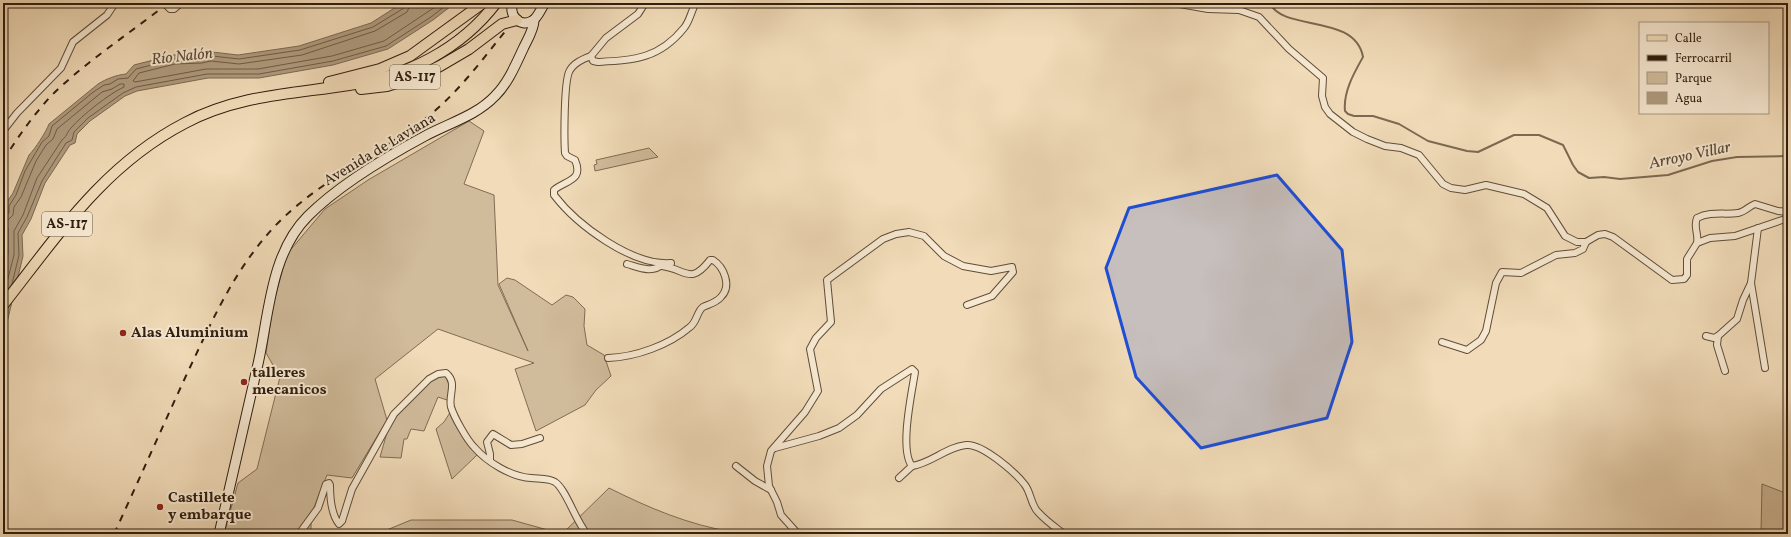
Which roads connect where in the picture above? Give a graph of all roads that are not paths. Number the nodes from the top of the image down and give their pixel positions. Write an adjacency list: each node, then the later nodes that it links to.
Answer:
1 (115, 3): 17 (street)
2 (164, 3): 3 (street)
3 (181, 3)
4 (483, 3): 16 (main road, AS-117)
5 (496, 3): 15 (main road, AS-117)
6 (513, 3): 12 (street)
7 (545, 3): 11 (street, Avenida de Laviana)
8 (645, 3): 14 (street)
9 (696, 3): 14 (street)
10 (1174, 3): 21 (street)
11 (537, 12): 12 (street); 13 (street, Avenida de Laviana)
12 (519, 21): 13 (street); 15 (main road, AS-117)
13 (526, 42): 42 (street, Avenida de Laviana)
14 (591, 56): 25 (street)
15 (299, 92): 16 (main road, AS-117)
16 (271, 95): 27 (main road, AS-117)
17 (3, 131)
18 (1788, 212): 22 (street)
19 (1788, 218): 20 (street)
20 (1758, 228): 22 (street); 26 (street)
21 (1586, 242): 22 (street); 31 (street)
22 (1697, 244)
23 (671, 263): 25 (street)
24 (627, 264): 25 (street)
25 (661, 265): 32 (street)
26 (1751, 283): 30 (street); 33 (street)
27 (3, 305)
28 (966, 305): 36 (street)
29 (1706, 336): 30 (street)
30 (1718, 336): 34 (street)
31 (1442, 342)
32 (608, 358)
33 (1765, 368)
34 (1725, 371)
35 (540, 438): 37 (street)
36 (774, 448): 39 (street); 41 (street)
37 (490, 460): 45 (street); 46 (street)
38 (736, 466): 41 (street)
39 (912, 466): 40 (street); 48 (street)
40 (899, 478)
41 (771, 491): 47 (street)
42 (219, 534)
43 (257, 534): 44 (street)
44 (263, 534)
45 (299, 534)
46 (587, 534)
47 (798, 534)
48 (1064, 534)

